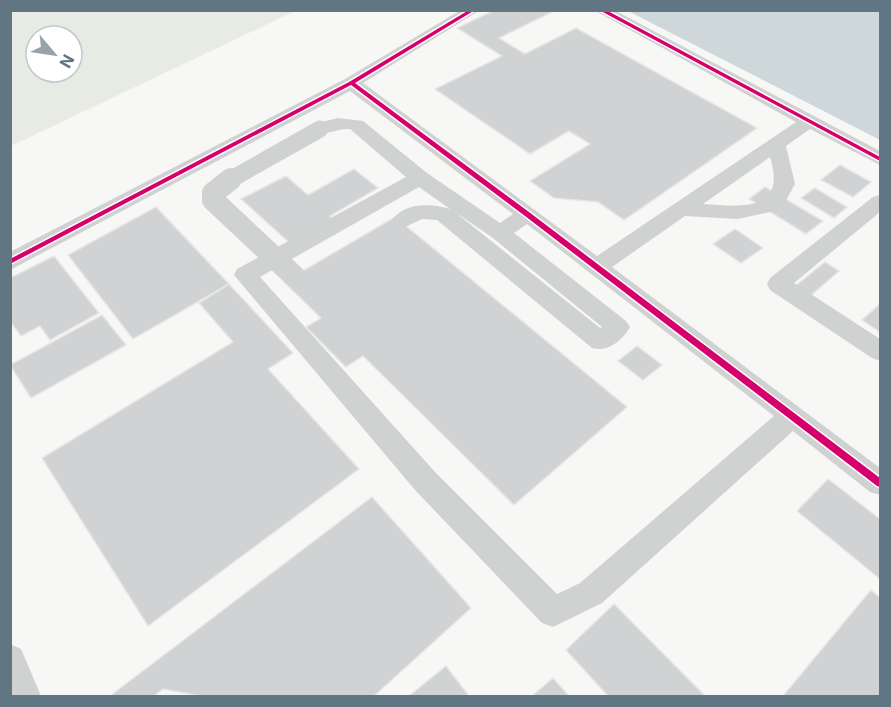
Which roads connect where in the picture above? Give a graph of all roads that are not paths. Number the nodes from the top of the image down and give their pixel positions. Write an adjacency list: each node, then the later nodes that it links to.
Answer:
1 (473, 10): 3 (street)
2 (601, 10): 4 (street)
3 (351, 83): 10 (street); 13 (street)
4 (809, 121): 5 (street); 6 (street)
5 (776, 144): 9 (street); 9 (street)
6 (880, 159)
7 (420, 178): 12 (street); 15 (street, bridge); 17 (street)
8 (880, 202): 16 (street)
9 (681, 208): 14 (street)
10 (527, 214): 12 (street); 14 (street)
11 (400, 222): 12 (street)
12 (500, 233)
13 (10, 262)
14 (596, 267): 17 (street)
15 (294, 276)
16 (880, 351)
17 (791, 417): 18 (street)
18 (880, 483)
19 (10, 660): 20 (street)
20 (25, 696)

